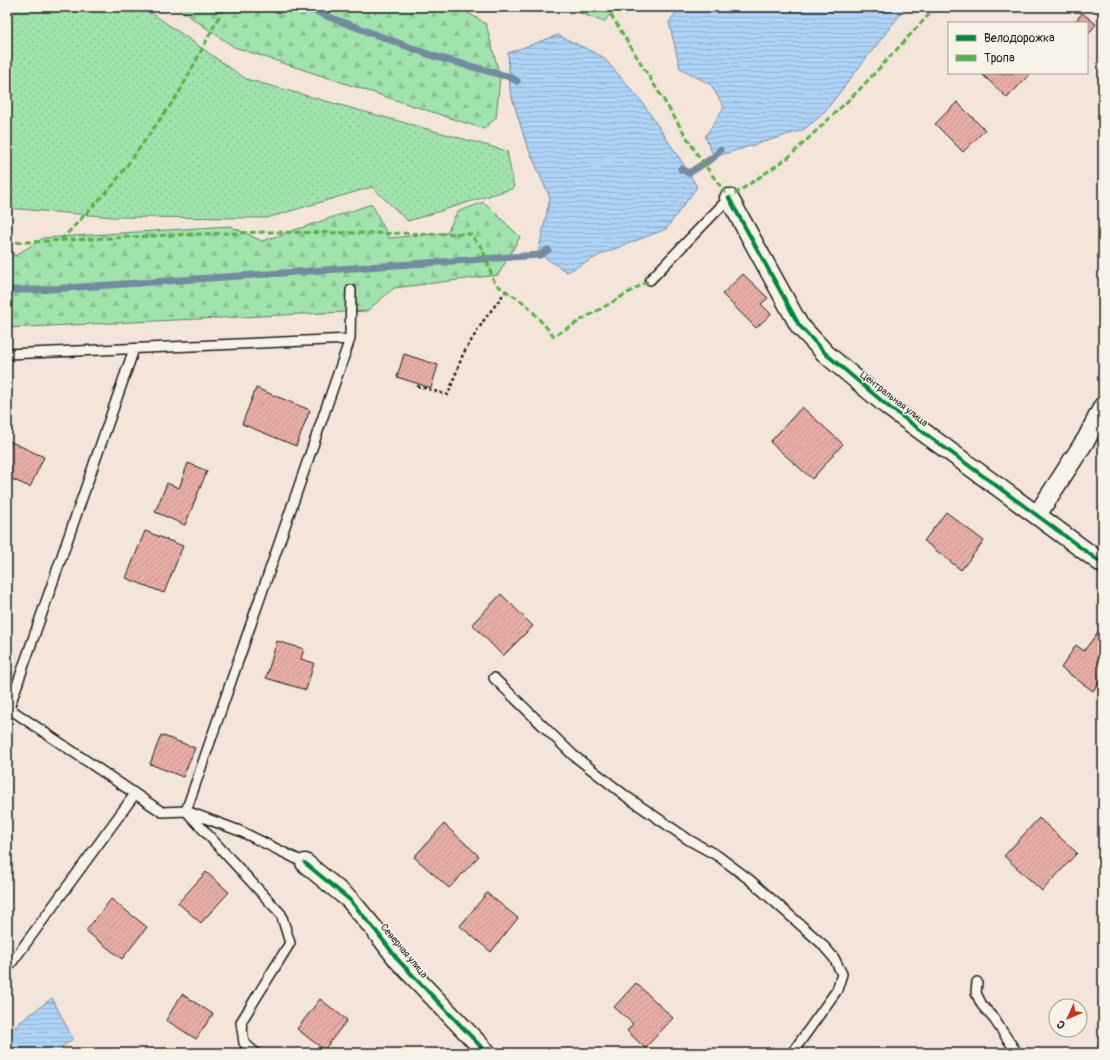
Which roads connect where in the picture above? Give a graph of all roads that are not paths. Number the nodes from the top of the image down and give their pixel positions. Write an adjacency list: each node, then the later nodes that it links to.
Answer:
1 (729, 198): 2 (lane); 8 (street, Центральная улица)
2 (650, 280)
3 (351, 290): 4 (lane)
4 (350, 339): 5 (lane); 13 (lane)
5 (134, 349): 6 (lane); 11 (lane)
6 (7, 354)
7 (1103, 406): 8 (street)
8 (1037, 515): 9 (street, Центральная улица)
9 (1103, 564)
10 (494, 678): 19 (lane)
11 (8, 707): 12 (lane)
12 (136, 794): 13 (lane); 15 (lane)
13 (186, 811): 14 (lane); 17 (lane)
14 (305, 863): 18 (street, Северная улица)
15 (7, 969)
16 (977, 982): 20 (lane)
17 (256, 1053)
18 (487, 1053)
19 (792, 1053)
20 (1016, 1053)

